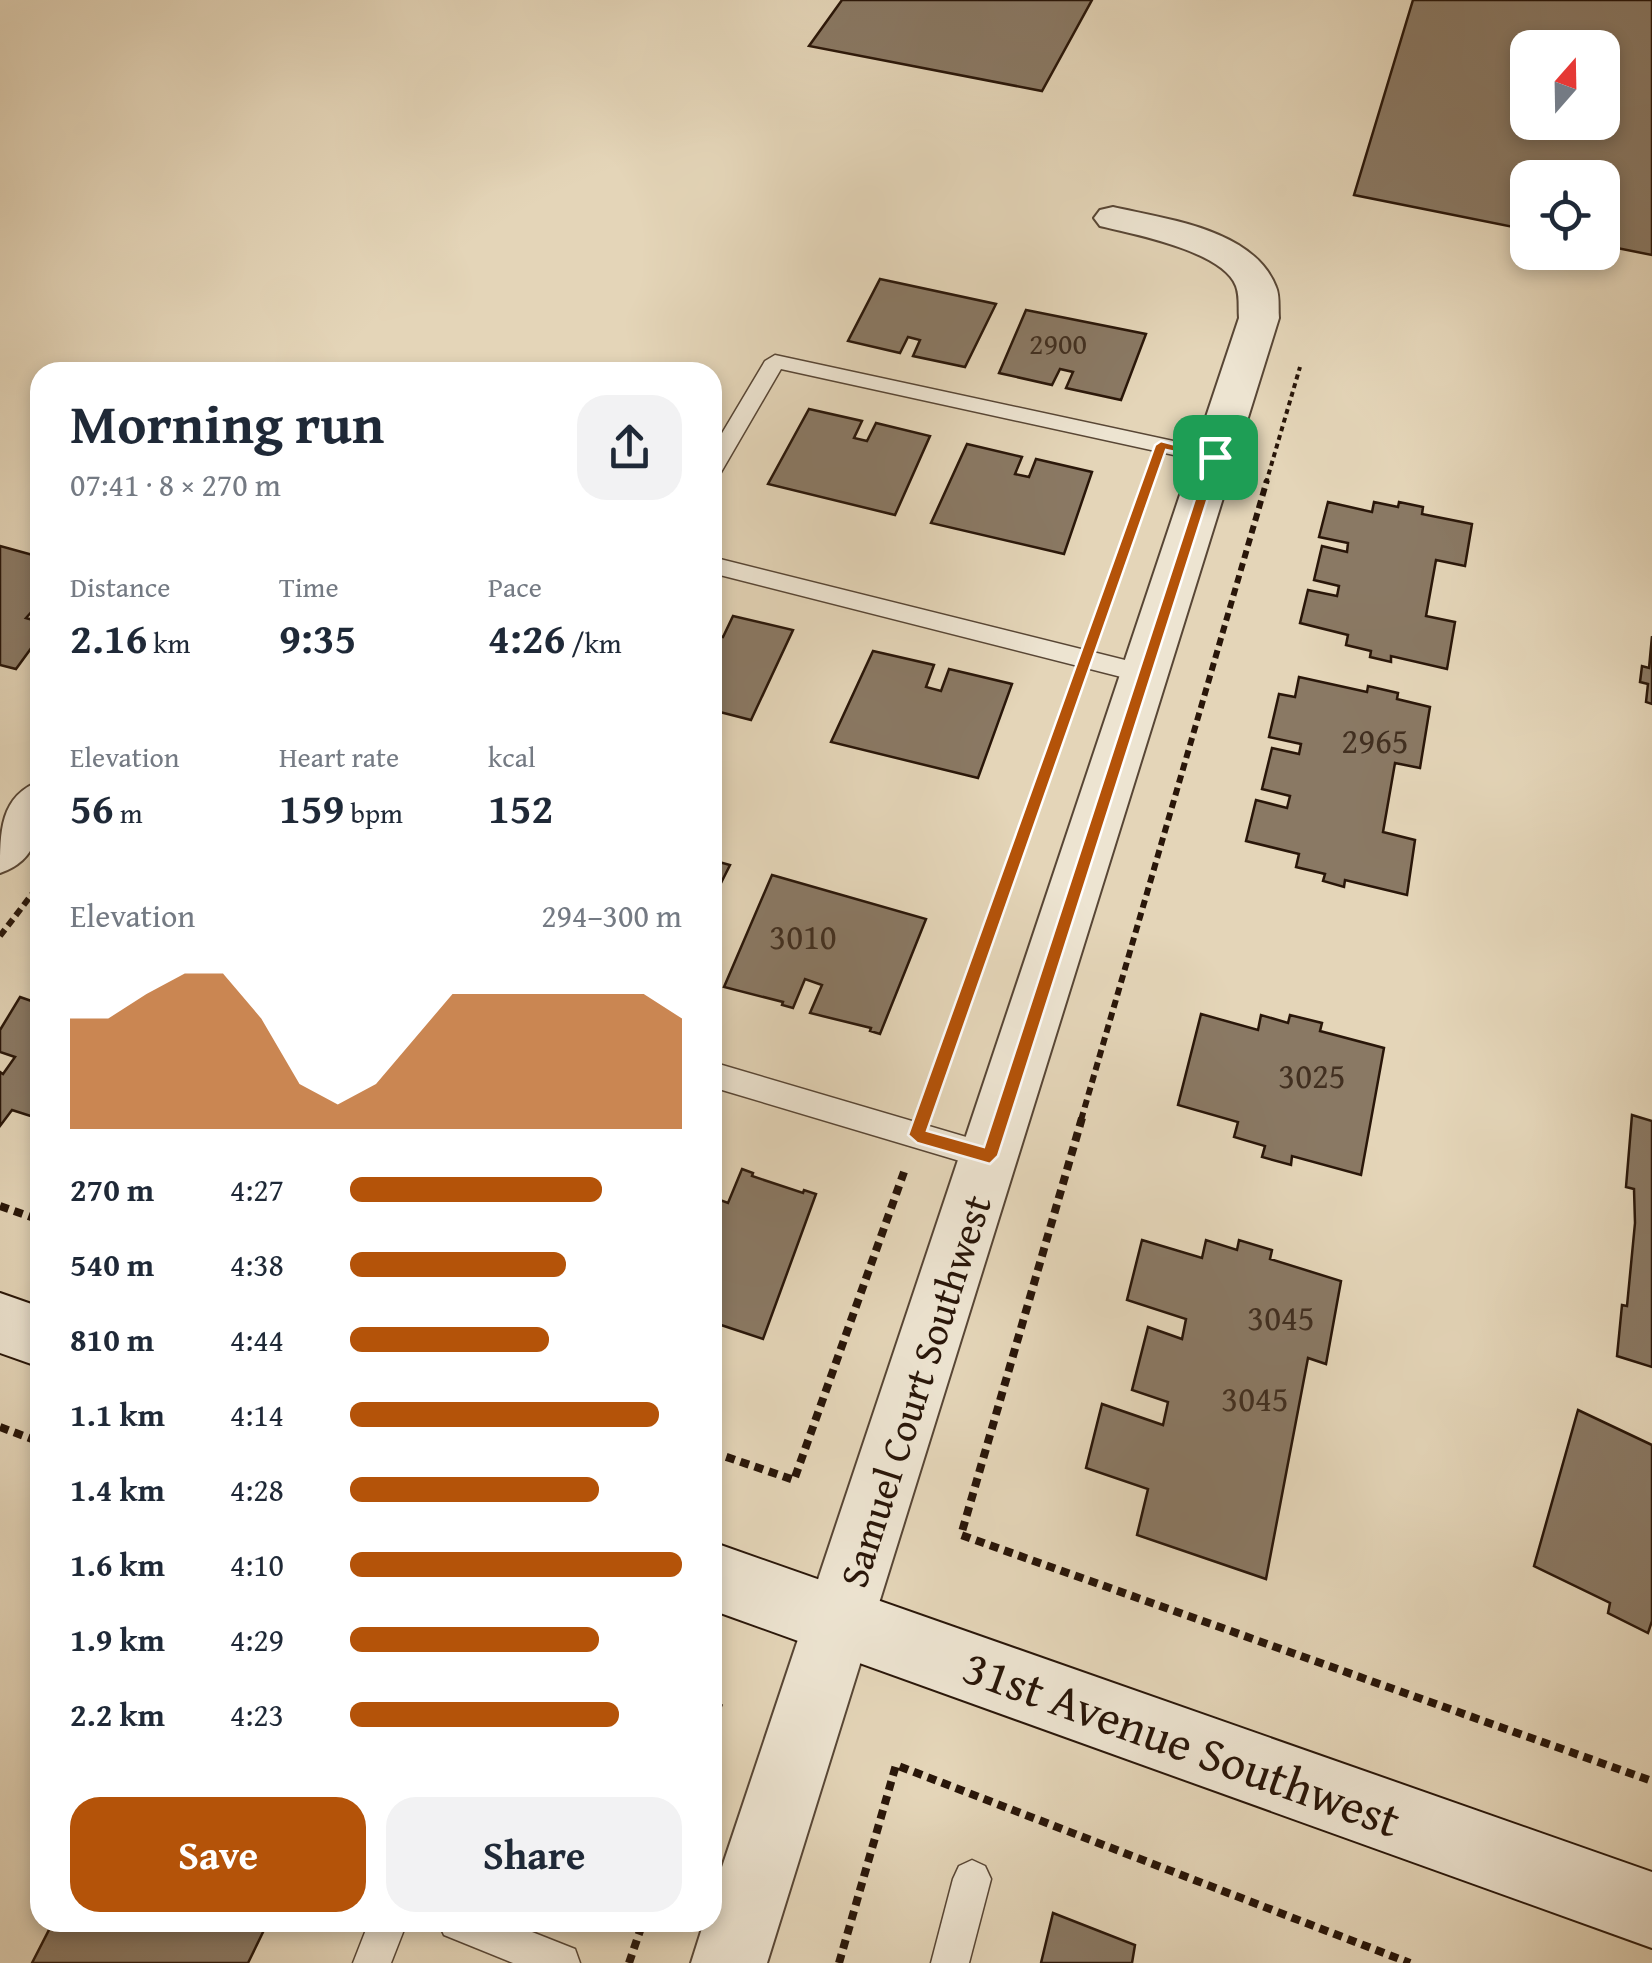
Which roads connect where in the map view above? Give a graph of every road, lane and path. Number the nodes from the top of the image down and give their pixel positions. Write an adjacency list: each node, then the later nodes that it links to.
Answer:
1 (1113, 218): 5 (street, Samuel Court Southwest)
2 (1300, 367): 25 (path)
3 (1161, 445): 4 (lane); 5 (lane); 7 (path)
4 (722, 453)
5 (1215, 457): 8 (street, Samuel Court Southwest)
6 (722, 568): 7 (lane)
7 (1085, 660): 8 (lane); 14 (path)
8 (1145, 674): 15 (street, Samuel Court Southwest)
9 (30, 814): 10 (street)
10 (0, 852)
11 (30, 896): 12 (path)
12 (0, 936)
13 (722, 1077): 14 (lane)
14 (917, 1135): 15 (lane); 22 (path)
15 (990, 1156): 24 (street, Samuel Court Southwest)
16 (0, 1206): 17 (path)
17 (30, 1216)
18 (0, 1323): 19 (street)
19 (30, 1334)
20 (0, 1428): 21 (path)
21 (30, 1438)
22 (722, 1455)
23 (722, 1579): 24 (street, 31st Avenue Southwest)
24 (841, 1621): 27 (street, 31st Avenue Southwest); 34 (street, Samuel Court Southwest)
25 (1652, 1781)
26 (972, 1879): 36 (lane)
27 (1652, 1910)
28 (384, 1932): 31 (lane)
29 (483, 1932): 32 (lane)
30 (640, 1932): 33 (path)
31 (372, 1963)
32 (561, 1963)
33 (629, 1963)
34 (729, 1963)
35 (839, 1963): 37 (path)
36 (950, 1963)
37 (1410, 1963)

